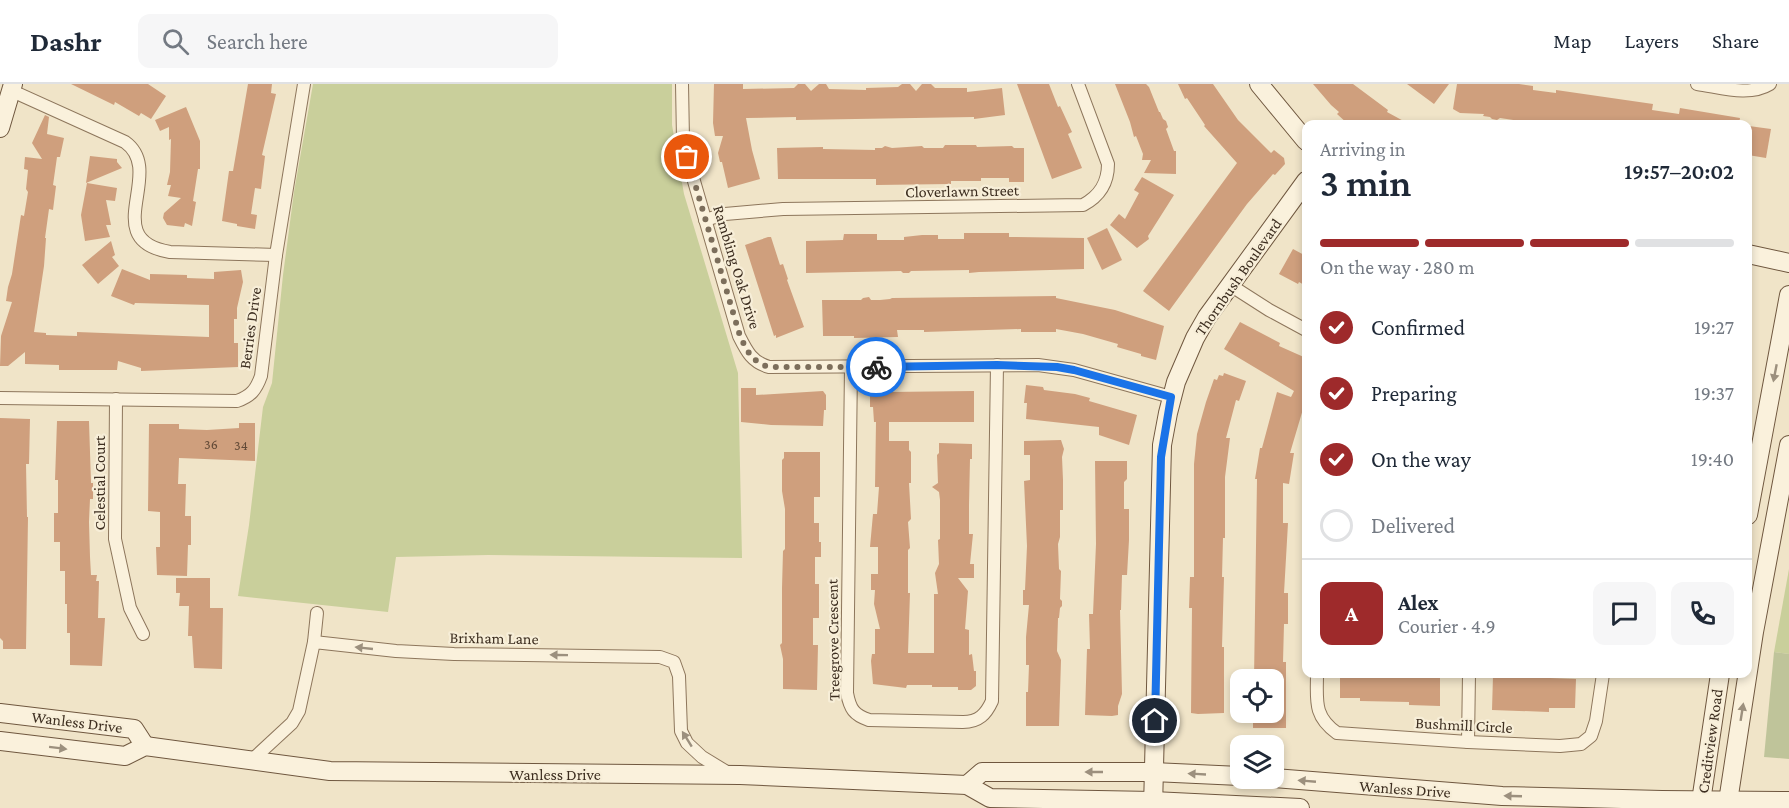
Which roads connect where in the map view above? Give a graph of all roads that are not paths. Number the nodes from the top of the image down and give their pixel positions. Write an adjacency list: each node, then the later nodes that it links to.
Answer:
1 (304, 84): 12 (street, Berries Drive)
2 (682, 84): 11 (street, Rambling Oak Drive)
3 (1078, 84): 11 (street, Cloverlawn Street)
4 (1259, 84): 9 (main road)
5 (1697, 84): 6 (street)
6 (1770, 84)
7 (12, 87): 8 (main road); 12 (street)
8 (0, 128)
9 (1302, 136)
10 (1302, 186): 15 (main road, Thornbush Boulevard)
11 (705, 220): 19 (street, Rambling Oak Drive)
12 (276, 255): 22 (street, Berries Drive)
13 (1752, 255): 14 (main road)
14 (1789, 263)
15 (1230, 285): 17 (street); 20 (main road, Thornbush Boulevard)
16 (1789, 295): 24 (main road, one-way to 24)
17 (1302, 328)
18 (997, 365): 19 (street, Rambling Oak Drive); 19 (street, Treegrove Crescent); 20 (street, Rambling Oak Drive)
19 (851, 367)
20 (1171, 397): 39 (main road, Thornbush Boulevard)
21 (0, 398): 22 (street, Berries Drive)
22 (116, 399): 26 (street, Celestial Court)
23 (1789, 446): 28 (main road, Creditview Road, one-way to 23)
24 (1752, 494)
25 (317, 613): 27 (street)
26 (143, 634)
27 (314, 642): 38 (street); 40 (street, Brixham Lane, one-way to 27)
28 (1752, 645)
29 (1317, 678): 36 (street, Bushmill Circle)
30 (1469, 678): 36 (street)
31 (1603, 678): 36 (street, Bushmill Circle)
32 (1719, 678): 45 (main road, Creditview Road)
33 (1747, 678): 46 (main road, Creditview Road, one-way to 33)
34 (0, 713): 37 (main road, Wanless Drive)
35 (0, 741): 37 (main road, Wanless Drive, one-way to 37)
36 (1468, 742)
37 (145, 746): 38 (main road, Wanless Drive)
38 (252, 760): 40 (main road, Wanless Drive)
39 (1153, 772): 41 (main road, Wanless Drive, one-way to 39); 43 (main road, Wanless Drive, one-way to 43); 47 (main road, Thornbush Boulevard)
40 (732, 775): 43 (main road, Wanless Drive)
41 (1230, 776)
42 (1284, 779): 45 (main road, Wanless Drive, one-way to 42)
43 (967, 785): 47 (main road, Wanless Drive)
44 (1789, 801): 46 (main road, Wanless Drive)
45 (1701, 804): 46 (main road, Wanless Drive)
46 (1728, 804)
47 (1153, 805): 48 (main road, Wanless Drive)
48 (1300, 808)

